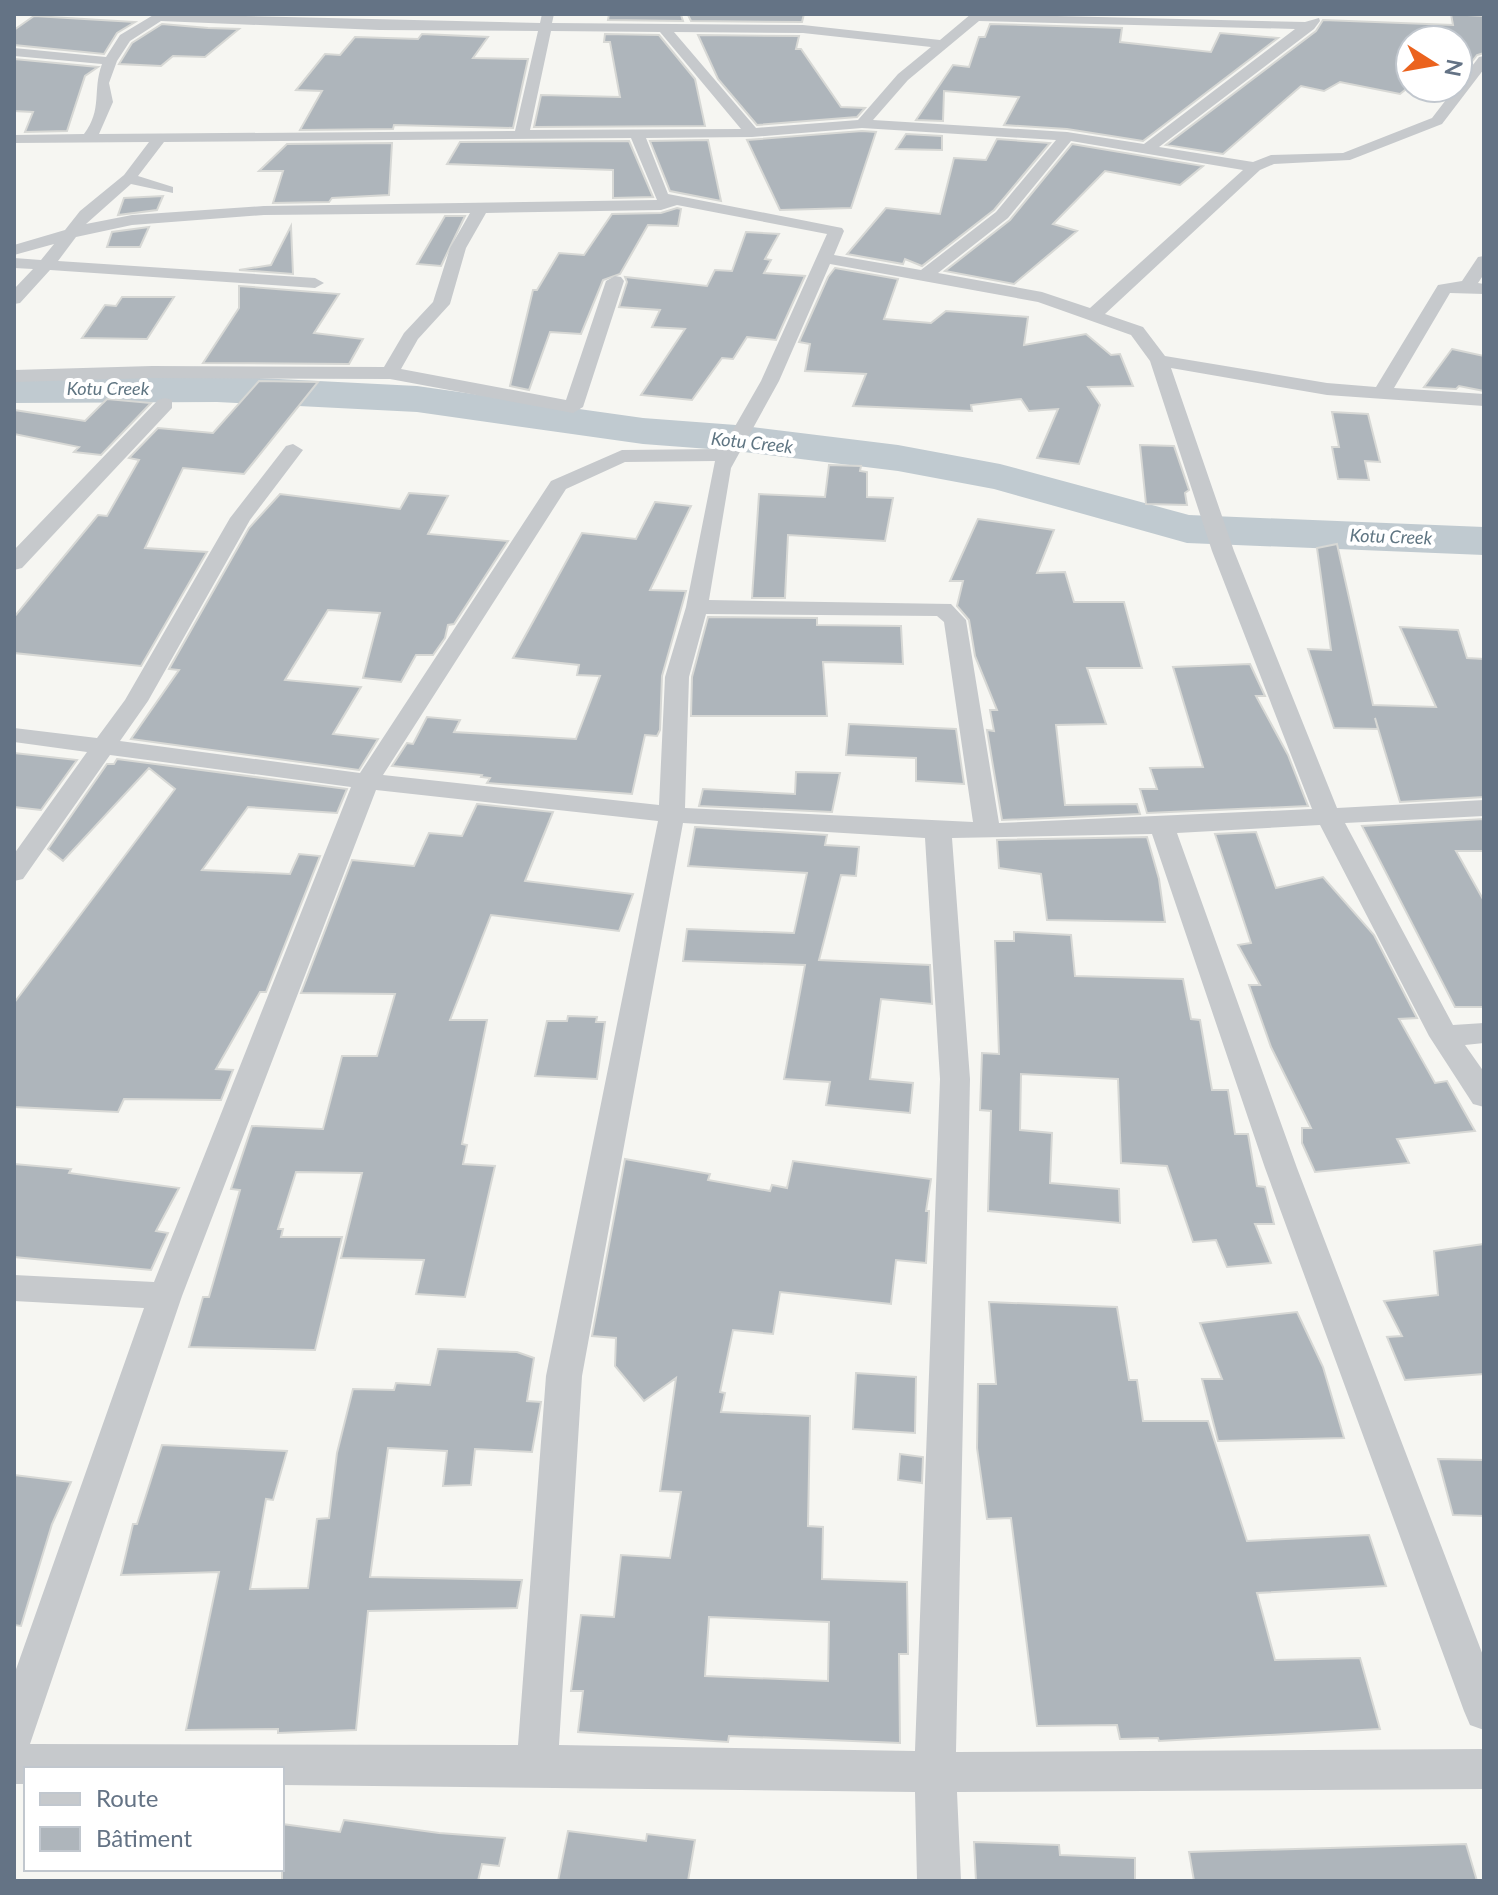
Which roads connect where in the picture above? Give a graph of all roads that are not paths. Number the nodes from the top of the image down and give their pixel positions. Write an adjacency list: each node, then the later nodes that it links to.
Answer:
1 (1319, 14): 5 (street)
2 (158, 16): 4 (street); 10 (street)
3 (979, 16): 5 (street); 7 (street)
4 (547, 20): 6 (street); 13 (street)
5 (1309, 26): 19 (street)
6 (664, 28): 7 (street); 14 (street)
7 (943, 44): 11 (street)
8 (14, 52): 10 (street)
9 (1484, 60): 20 (street)
10 (110, 61): 18 (street)
11 (862, 124): 14 (street); 15 (street)
12 (636, 132): 13 (street); 14 (street); 23 (street)
13 (522, 133): 17 (street)
14 (752, 133)
15 (1067, 136): 19 (street); 33 (street)
16 (14, 139): 18 (street)
17 (159, 139): 18 (street); 21 (street)
18 (87, 140)
19 (1147, 149): 20 (street)
20 (1255, 167): 38 (street)
21 (129, 178): 22 (street); 25 (street)
22 (167, 190)
23 (676, 200): 24 (street); 29 (street)
24 (480, 209): 26 (street); 40 (street)
25 (86, 214): 26 (street); 27 (street)
26 (128, 220): 27 (street)
27 (64, 238): 28 (street); 32 (street)
28 (14, 250)
29 (824, 258): 33 (street); 46 (street)
30 (1484, 261): 36 (street)
31 (14, 263): 32 (street)
32 (46, 265): 35 (street); 37 (street)
33 (924, 276): 38 (street)
34 (615, 281): 40 (street)
35 (315, 283)
36 (1476, 288): 42 (street)
37 (14, 299)
38 (1093, 315): 39 (street)
39 (1159, 360): 42 (street); 54 (street)
40 (390, 373): 41 (street)
41 (14, 376)
42 (1381, 394): 43 (street)
43 (1484, 400)
44 (165, 404): 47 (street)
45 (293, 450): 50 (street)
46 (728, 455): 48 (street); 51 (street)
47 (14, 563)
48 (697, 607): 53 (street); 55 (street)
49 (14, 735): 50 (street)
50 (103, 746): 51 (street); 58 (street)
51 (366, 782): 53 (street); 63 (street)
52 (1484, 808): 54 (street)
53 (672, 814): 57 (street); 67 (street)
54 (1327, 814): 56 (street); 60 (street)
55 (987, 829): 56 (street); 57 (street)
56 (1163, 829): 64 (street)
57 (938, 830): 69 (street)
58 (14, 873)
59 (1484, 1033): 60 (street)
60 (1444, 1036): 61 (street)
61 (1484, 1096)
62 (14, 1288): 63 (street)
63 (165, 1296): 65 (street)
64 (1484, 1711)
65 (14, 1733)
66 (14, 1764): 67 (street)
67 (537, 1765): 69 (street)
68 (1484, 1769): 69 (street)
69 (935, 1772): 70 (street)
70 (939, 1881)

